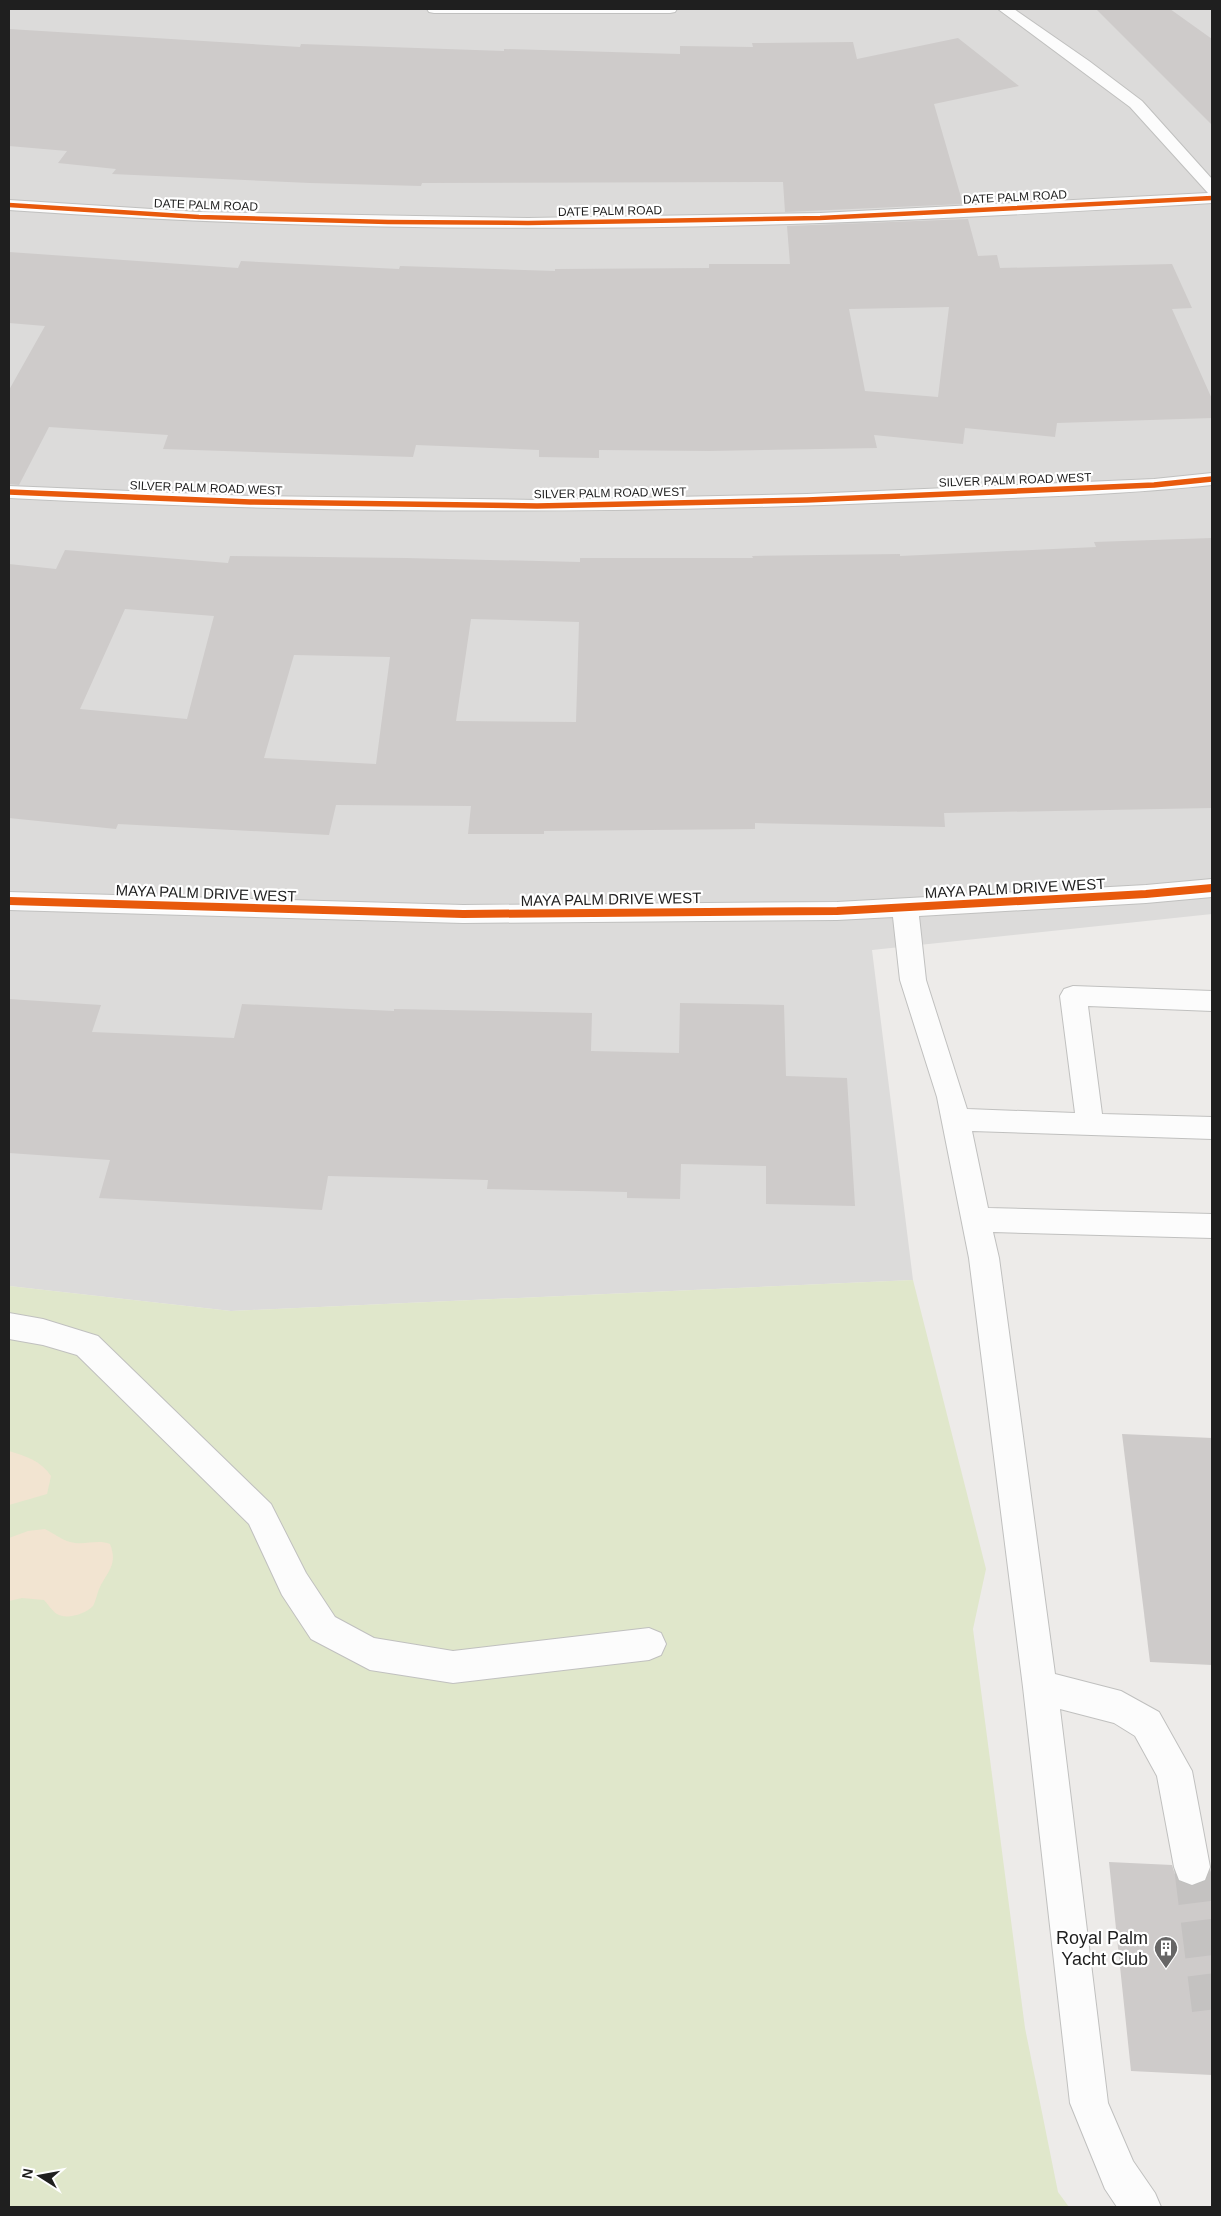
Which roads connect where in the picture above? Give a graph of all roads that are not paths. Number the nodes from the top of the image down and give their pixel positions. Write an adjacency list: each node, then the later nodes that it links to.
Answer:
1 (434, 9): 2 (street)
2 (670, 9)
3 (1005, 9): 4 (street)
4 (1212, 190)
5 (1212, 198): 6 (street, DATE PALM ROAD)
6 (9, 205)
7 (1212, 479): 8 (street, SILVER PALM ROAD WEST)
8 (9, 492)
9 (1212, 888): 11 (street, MAYA PALM DRIVE WEST)
10 (9, 902): 11 (street, MAYA PALM DRIVE WEST)
11 (905, 907): 13 (street)
12 (1212, 1001): 14 (street)
13 (956, 1120): 14 (street); 16 (street)
14 (1090, 1124): 15 (street)
15 (1212, 1128)
16 (976, 1220): 17 (street); 20 (street)
17 (1212, 1226)
18 (9, 1326): 19 (street)
19 (649, 1644)
20 (1040, 1688): 21 (street); 22 (street)
21 (1192, 1866)
22 (1142, 2207)

